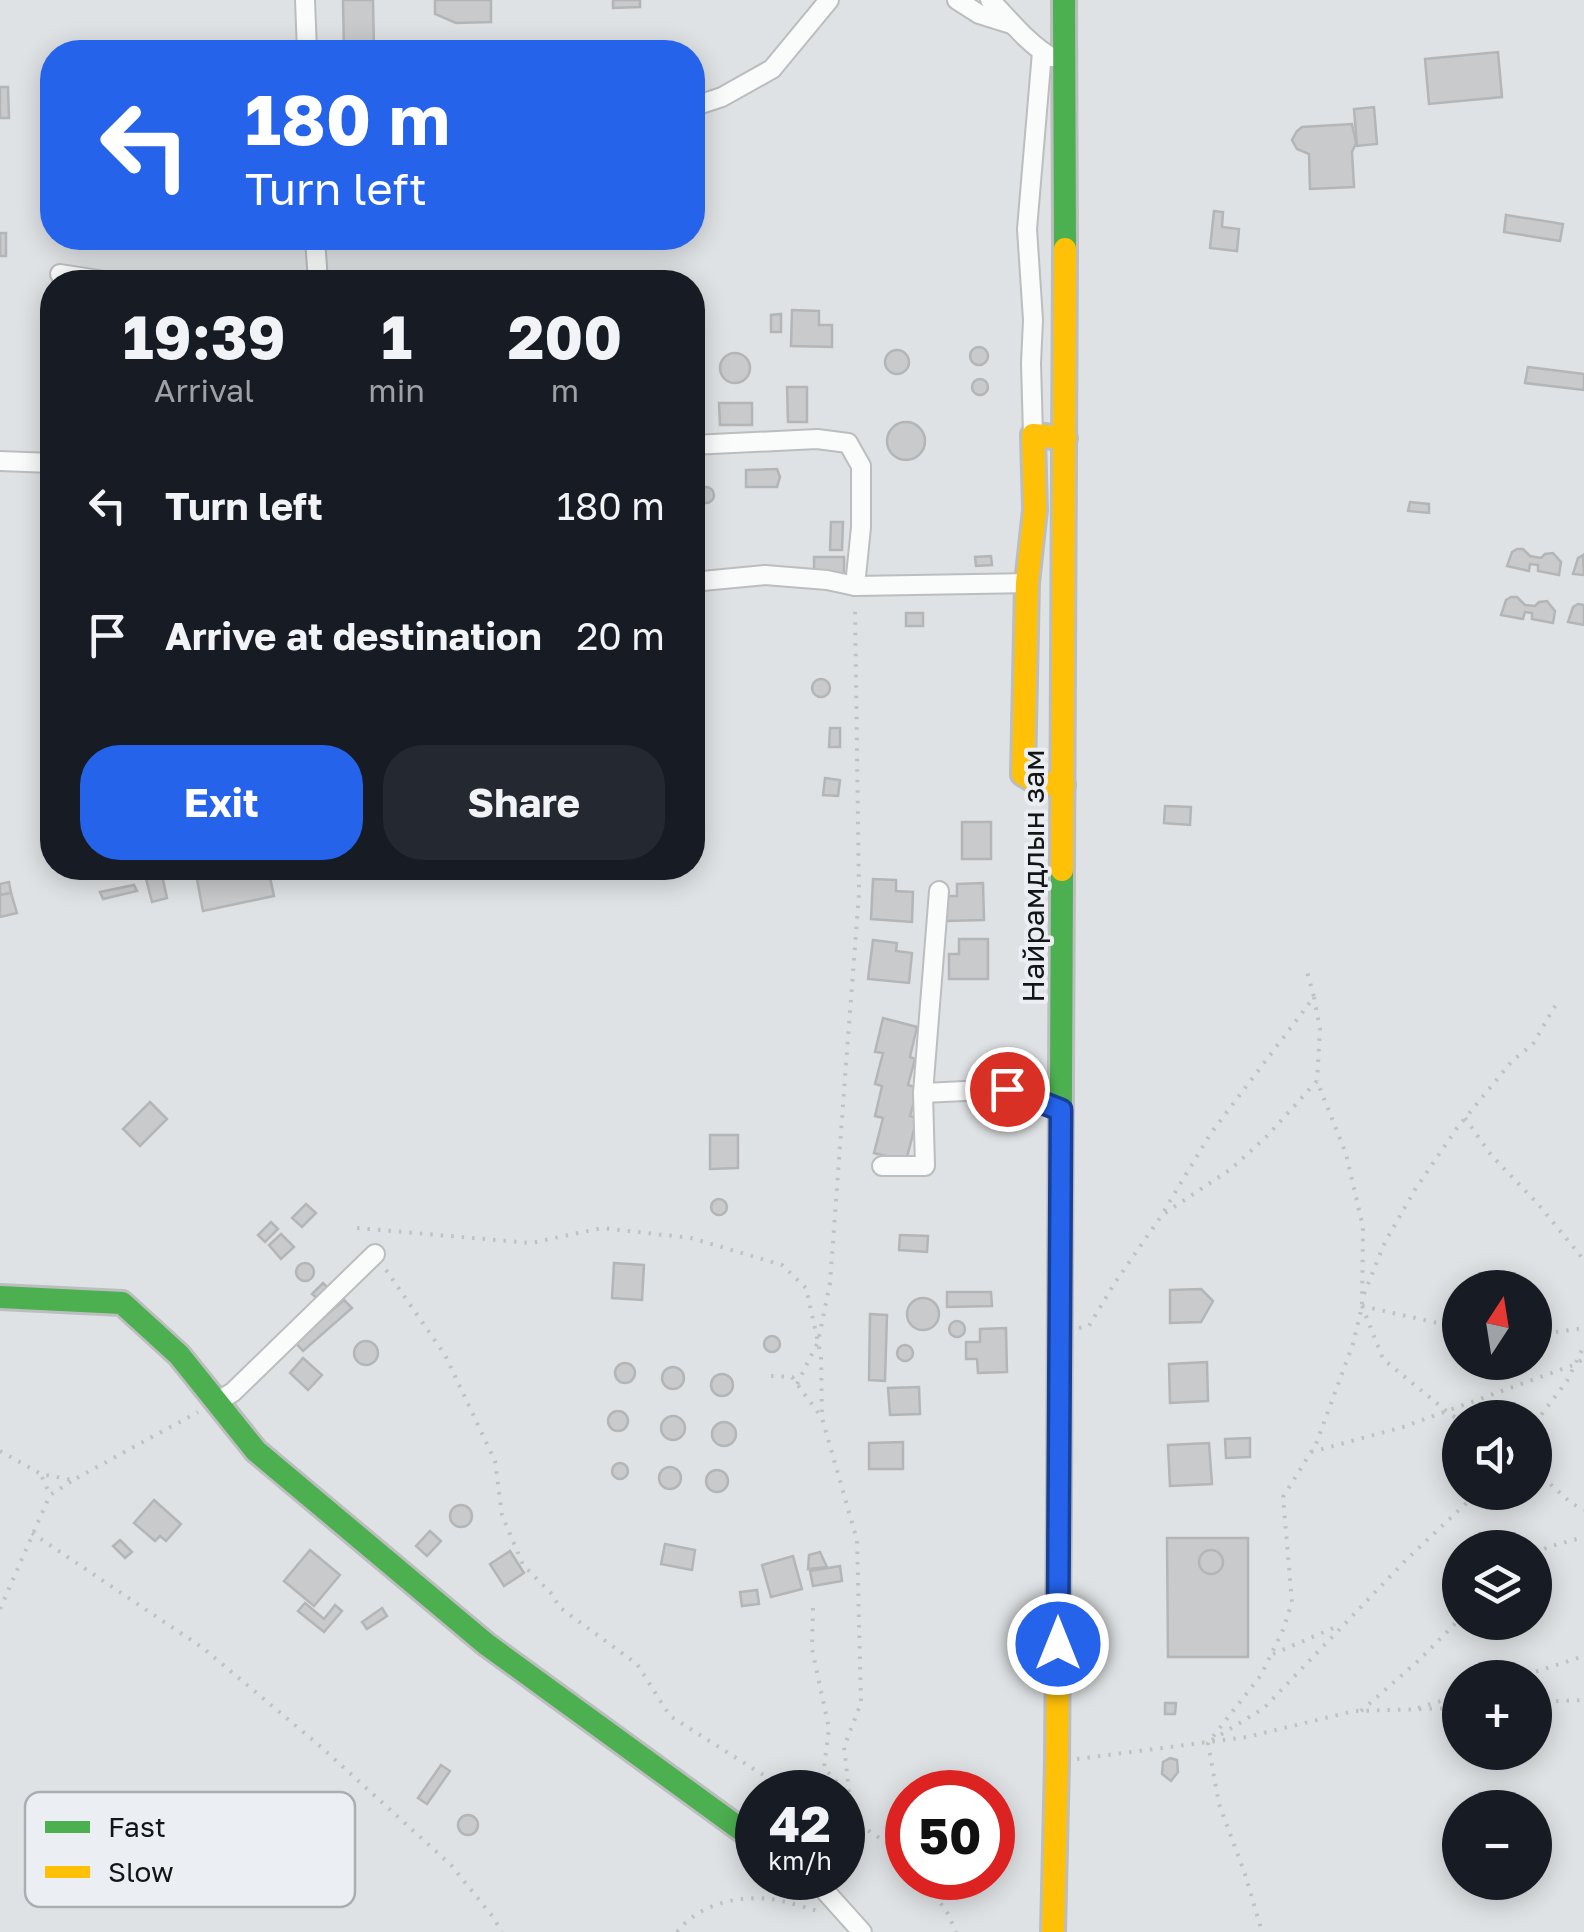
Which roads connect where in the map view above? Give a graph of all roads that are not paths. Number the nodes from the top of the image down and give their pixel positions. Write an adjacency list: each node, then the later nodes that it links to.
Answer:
1 (305, 0): 7 (street)
2 (828, 0): 10 (street)
3 (957, 0): 6 (street)
4 (990, 0): 6 (street)
5 (1064, 0): 9 (main road, Найрамдлын зам)
6 (1008, 14): 8 (street)
7 (307, 40)
8 (1042, 52): 9 (street); 11 (street)
9 (1064, 65): 12 (main road, Найрамдлын зам)
10 (705, 102)
11 (1033, 434): 12 (main road); 17 (main road)
12 (1066, 438): 19 (main road, Найрамдлын зам)
13 (705, 444): 18 (street)
14 (0, 461): 15 (street)
15 (40, 463)
16 (705, 581): 18 (street)
17 (1027, 583): 18 (street); 19 (main road)
18 (855, 586)
19 (1063, 785): 22 (main road, Найрамдлын зам)
20 (939, 892): 21 (street)
21 (923, 1093): 22 (street); 23 (street)
22 (1061, 1110): 30 (main road, Найрамдлын зам)
23 (882, 1166)
24 (375, 1254): 26 (street)
25 (0, 1297): 26 (main road)
26 (215, 1403): 27 (main road)
27 (735, 1825)
28 (833, 1900): 29 (street)
29 (856, 1926)
30 (1054, 1932)

